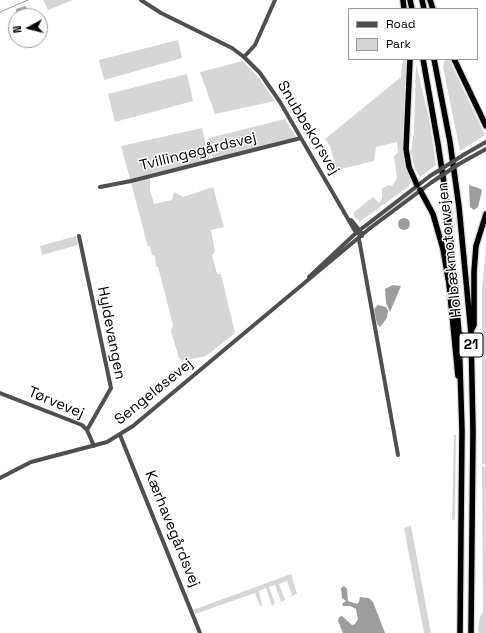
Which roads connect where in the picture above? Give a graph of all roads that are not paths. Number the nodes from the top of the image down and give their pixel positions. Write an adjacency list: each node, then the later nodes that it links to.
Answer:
1 (141, 0): 3 (street, Snubbekorsvej)
2 (275, 0): 3 (street)
3 (244, 57): 9 (street, Snubbekorsvej)
4 (410, 60): 13 (highway)
5 (423, 60): 20 (highway, Holbækmotorvejen / 21)
6 (434, 60): 19 (highway, Holbækmotorvejen / 21)
7 (454, 60): 8 (highway)
8 (486, 126)
9 (301, 138): 12 (street, Tvillingegårdsvej); 15 (street, Snubbekorsvej)
10 (486, 142): 13 (street, bridge)
11 (486, 149): 13 (street, bridge)
12 (100, 187)
13 (419, 188): 15 (street, Sengeløsevej); 17 (street, Sengeløsevej); 20 (highway)
14 (486, 214): 19 (highway)
15 (358, 232): 17 (street); 18 (street, Sengeløsevej)
16 (79, 236): 22 (street, Hyldevangen)
17 (360, 237): 18 (street, Sengeløsevej); 25 (street)
18 (301, 287): 23 (street, Sengeløsevej)
19 (470, 333): 29 (highway, Holbækmotorvejen / 21)
20 (461, 388): 28 (highway, Holbækmotorvejen / 21)
21 (0, 393): 22 (street, Tørvevej)
22 (87, 430): 24 (street, Tørvevej)
23 (120, 435): 24 (street, Sengeløsevej); 27 (street, Kærhavegårdsvej)
24 (94, 446): 26 (street, Sengeløsevej)
25 (398, 455)
26 (0, 478)
27 (200, 633)
28 (460, 633)
29 (471, 633)

